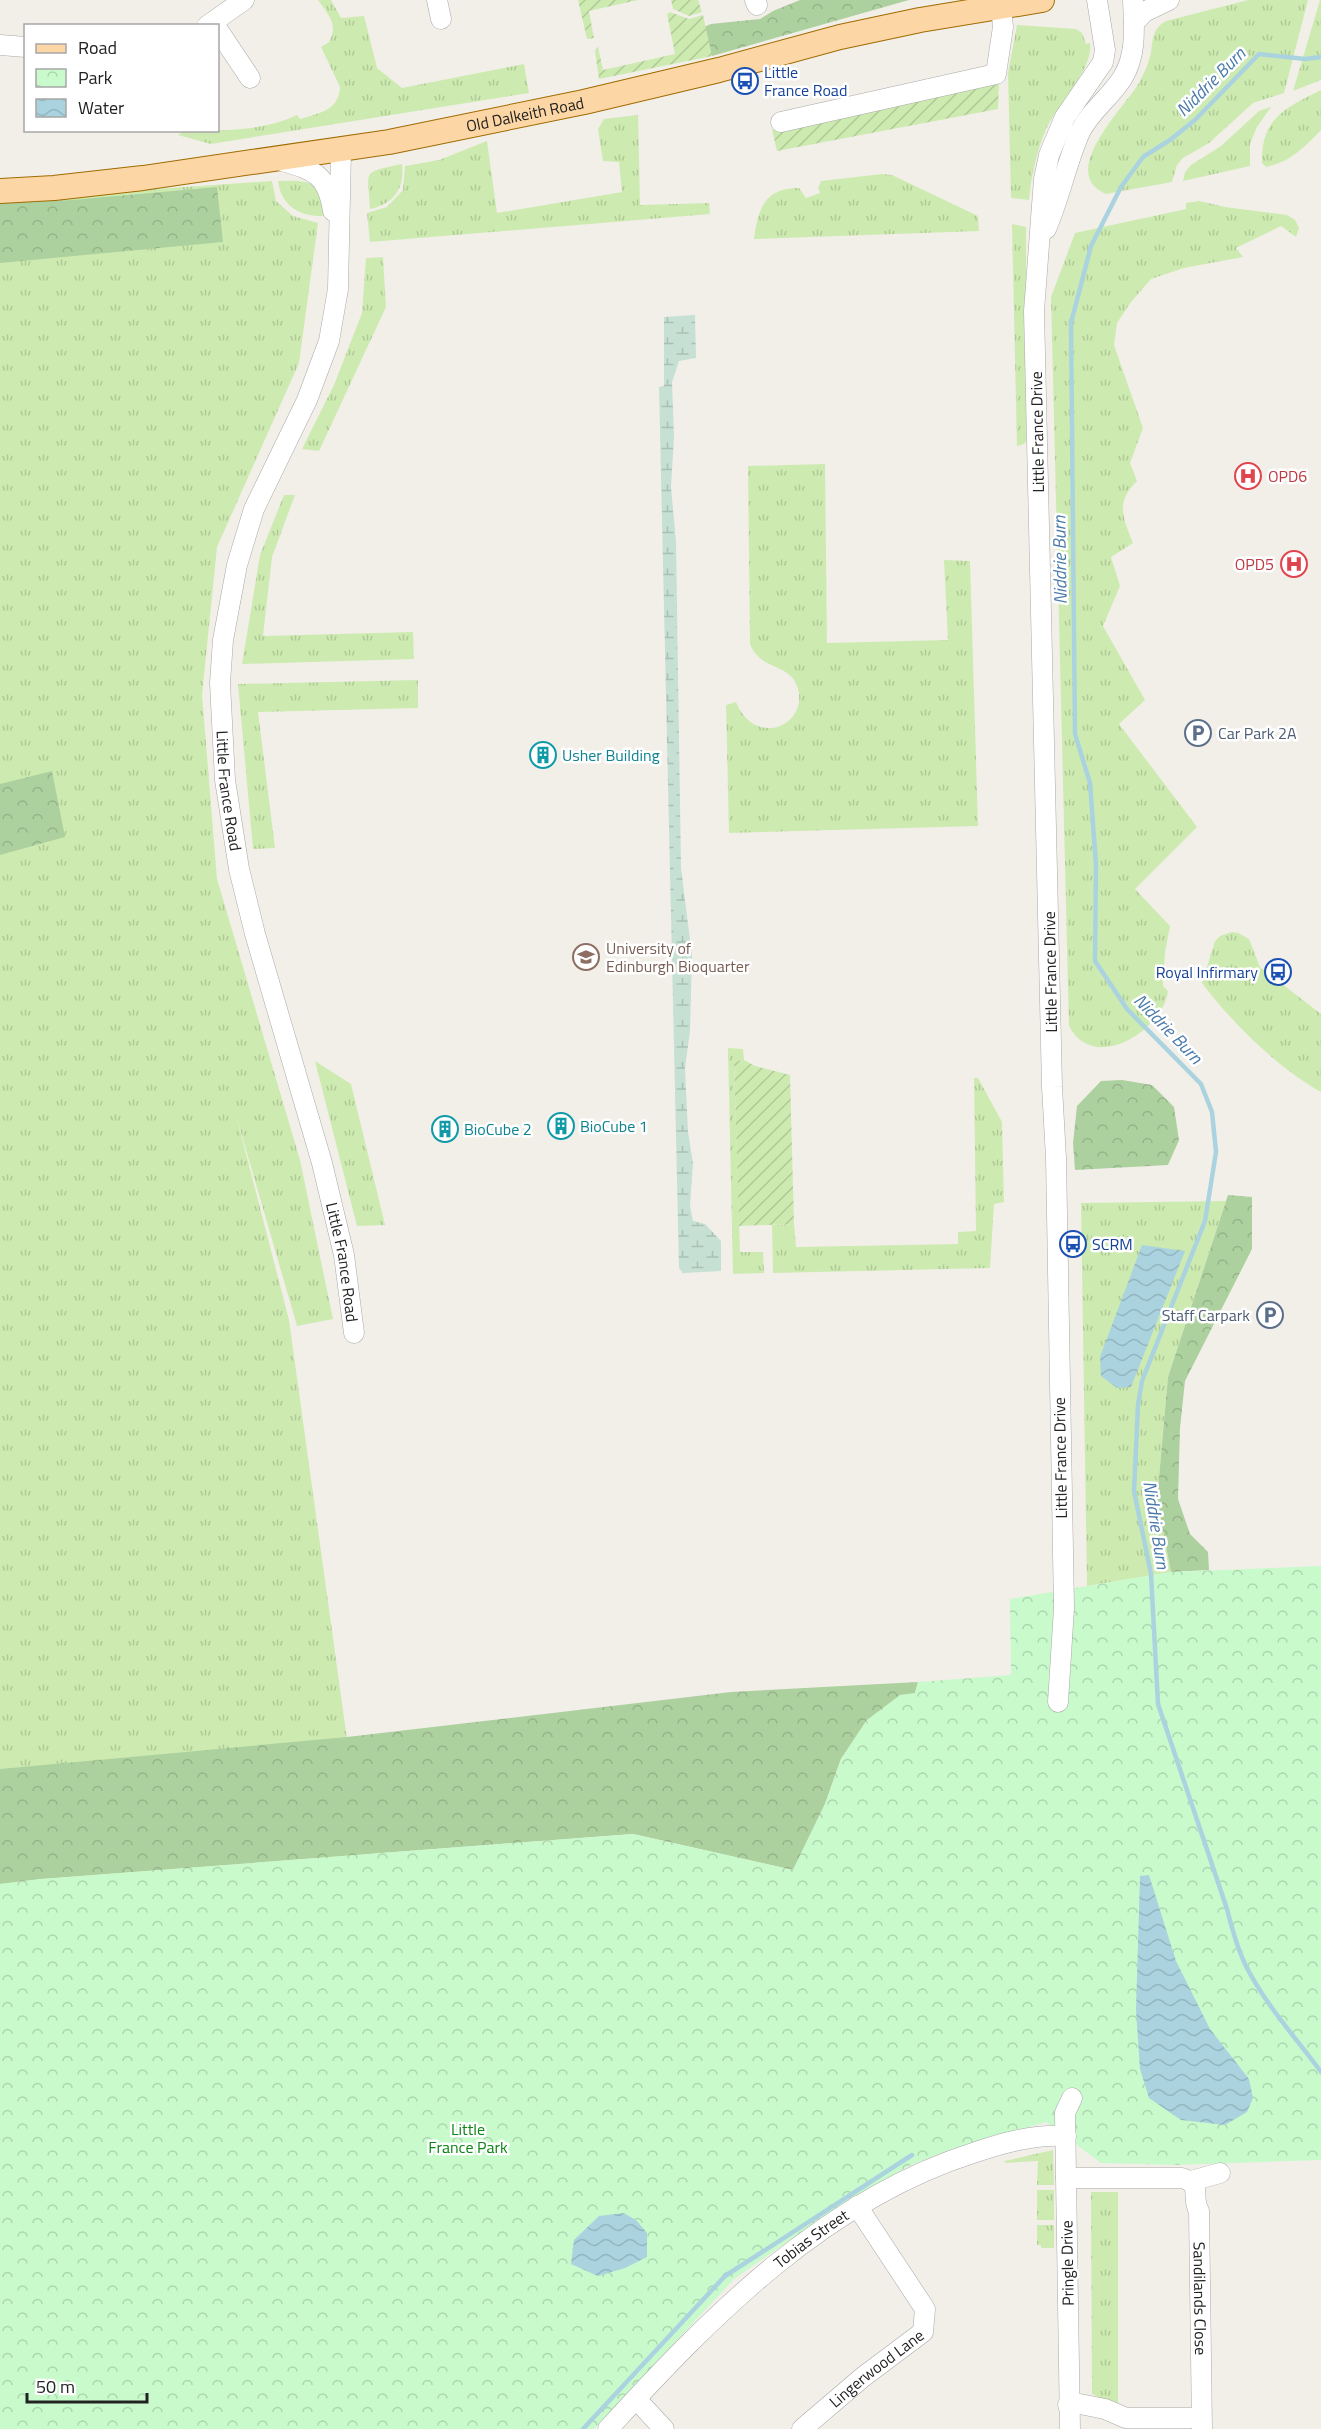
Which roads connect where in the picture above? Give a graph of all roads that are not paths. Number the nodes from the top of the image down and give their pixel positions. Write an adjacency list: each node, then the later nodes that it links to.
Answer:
1 (244, 0): 8 (street)
2 (1042, 0): 6 (main road, Old Dalkeith Road)
3 (1097, 0): 17 (street, Little France Drive)
4 (1133, 0): 7 (street, Little France Drive)
5 (1169, 0): 7 (street)
6 (1001, 6): 13 (street); 14 (main road, Old Dalkeith Road)
7 (1134, 23): 17 (street, Little France Drive)
8 (215, 24)
9 (219, 34): 12 (street)
10 (0, 45): 11 (street)
11 (24, 47)
12 (250, 78)
13 (780, 122)
14 (341, 150): 15 (main road, Old Dalkeith Road); 18 (street, Little France Road)
15 (276, 159): 16 (main road, Old Dalkeith Road); 18 (street, Little France Road)
16 (0, 191)
17 (1040, 242): 20 (street, Little France Drive)
18 (339, 252): 19 (street, Little France Road)
19 (354, 1333)
20 (1058, 1702)
21 (1072, 2098): 22 (street, Pringle Drive)
22 (1066, 2136): 24 (street, Pringle Drive); 26 (street, Tobias Street)
23 (1220, 2173): 25 (street)
24 (1066, 2178): 25 (street); 28 (street, Pringle Drive)
25 (1191, 2181): 29 (street, Sandilands Close)
26 (857, 2206): 27 (street, Tobias Street); 32 (street, Lingerwood Lane)
27 (636, 2399): 30 (street, Tobias Street); 31 (street)
28 (1068, 2405): 29 (street, Sandilands Close); 33 (street, Pringle Drive)
29 (1202, 2423)
30 (608, 2429)
31 (664, 2429)
32 (802, 2429)
33 (1070, 2429)

